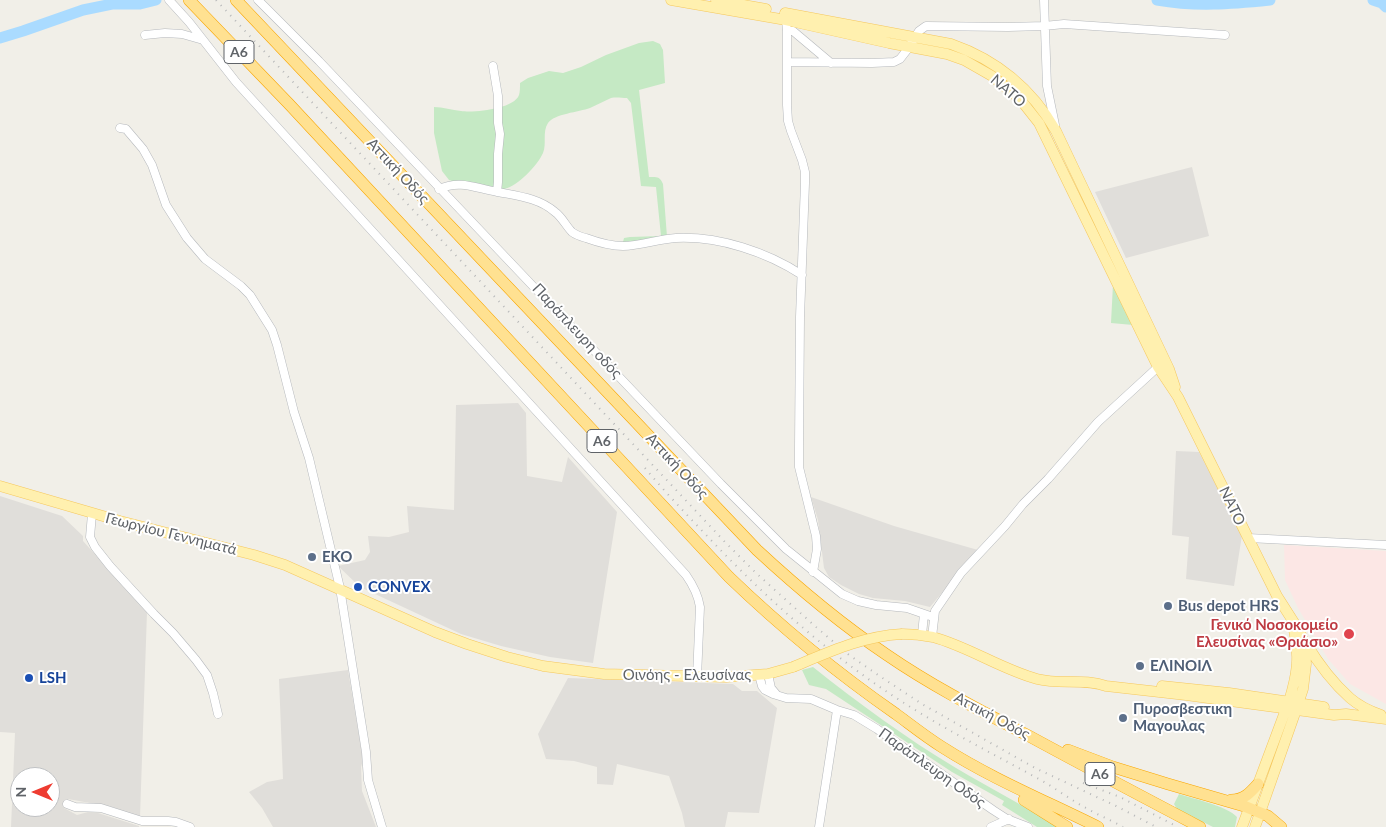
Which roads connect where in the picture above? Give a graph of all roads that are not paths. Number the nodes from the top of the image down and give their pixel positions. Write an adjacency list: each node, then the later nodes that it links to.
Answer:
1 (189, 0): 48 (highway, Α6)
2 (236, 0): 45 (highway, Αττική Οδός / Α6)
3 (258, 0): 21 (street, Παράπλευρη οδός)
4 (671, 0): 8 (main road, ΝΑΤΟ)
5 (716, 0): 13 (main road, ΝΑΤΟ)
6 (1044, 0): 9 (street)
7 (172, 3): 14 (street)
8 (786, 20): 10 (street); 15 (main road, ΝΑΤΟ)
9 (1044, 26): 11 (street); 13 (street); 20 (street)
10 (787, 31): 16 (street); 17 (street)
11 (1225, 34)
12 (145, 35): 14 (street)
13 (915, 37): 15 (street); 20 (main road, ΝΑΤΟ)
14 (203, 40): 38 (street)
15 (910, 47): 17 (street); 24 (main road, ΝΑΤΟ)
16 (787, 62): 17 (street); 23 (street)
17 (831, 63)
18 (493, 66): 22 (street)
19 (120, 128): 31 (street)
20 (1056, 131): 25 (main road, ΝΑΤΟ)
21 (439, 188): 22 (street); 30 (street, Παράπλευρη οδός)
22 (497, 192): 23 (street)
23 (802, 275): 30 (street)
24 (1158, 367): 25 (main road, ΝΑΤΟ); 34 (street)
25 (1178, 397): 28 (main road, ΝΑΤΟ)
26 (0, 486): 27 (main road, Γεωργίου Γεννηματά)
27 (92, 514): 31 (main road, Γεωργίου Γεννηματά); 43 (street)
28 (1248, 538): 29 (street); 32 (main road, ΝΑΤΟ)
29 (1386, 545)
30 (813, 572): 33 (street, Παράπλευρη οδός)
31 (340, 588): 38 (main road, Οινόης - Ελευσίνας); 55 (street)
32 (1287, 613): 35 (main road, ΝΑΤΟ); 40 (main road, ΝΑΤΟ)
33 (924, 614): 34 (street, Παράπλευρη οδός); 36 (street)
34 (934, 617): 36 (street)
35 (1300, 632): 40 (main road, ΝΑΤΟ); 44 (main road)
36 (927, 636): 37 (main road, Οινόης - Ελευσίνας, bridge); 39 (main road, Οινόης - Ελευσίνας)
37 (764, 674): 38 (main road, Οινόης - Ελευσίνας); 42 (street)
38 (697, 677)
39 (1093, 683): 40 (main road, Οινόης - Ελευσίνας); 41 (main road, Οινόης - Ελευσίνας)
40 (1292, 705): 41 (main road, Οινόης - Ελευσίνας); 44 (main road); 46 (main road, ΝΑΤΟ); 51 (main road, ΝΑΤΟ)
41 (1269, 706): 46 (main road)
42 (837, 710): 52 (street, Παράπλευρη Οδός); 56 (street)
43 (218, 714)
44 (1386, 718)
45 (1000, 721): 49 (highway); 61 (highway, Αττική Οδός / Α6)
46 (1280, 726): 47 (main road, ΝΑΤΟ)
47 (1258, 784): 49 (highway); 51 (main road, ΝΑΤΟ)
48 (1012, 786): 59 (highway); 60 (highway, Α6)
49 (1226, 800): 51 (highway)
50 (67, 804): 54 (street)
51 (1255, 810): 53 (main road, ΝΑΤΟ); 62 (main road, ΝΑΤΟ); 63 (highway)
52 (1009, 819): 57 (street); 58 (street, Παράπλευρη Οδός)
53 (1243, 825)
54 (190, 827)
55 (382, 827)
56 (819, 827)
57 (991, 827)
58 (1028, 827)
59 (1067, 827)
60 (1098, 827)
61 (1200, 827)
62 (1254, 827)
63 (1281, 827)

